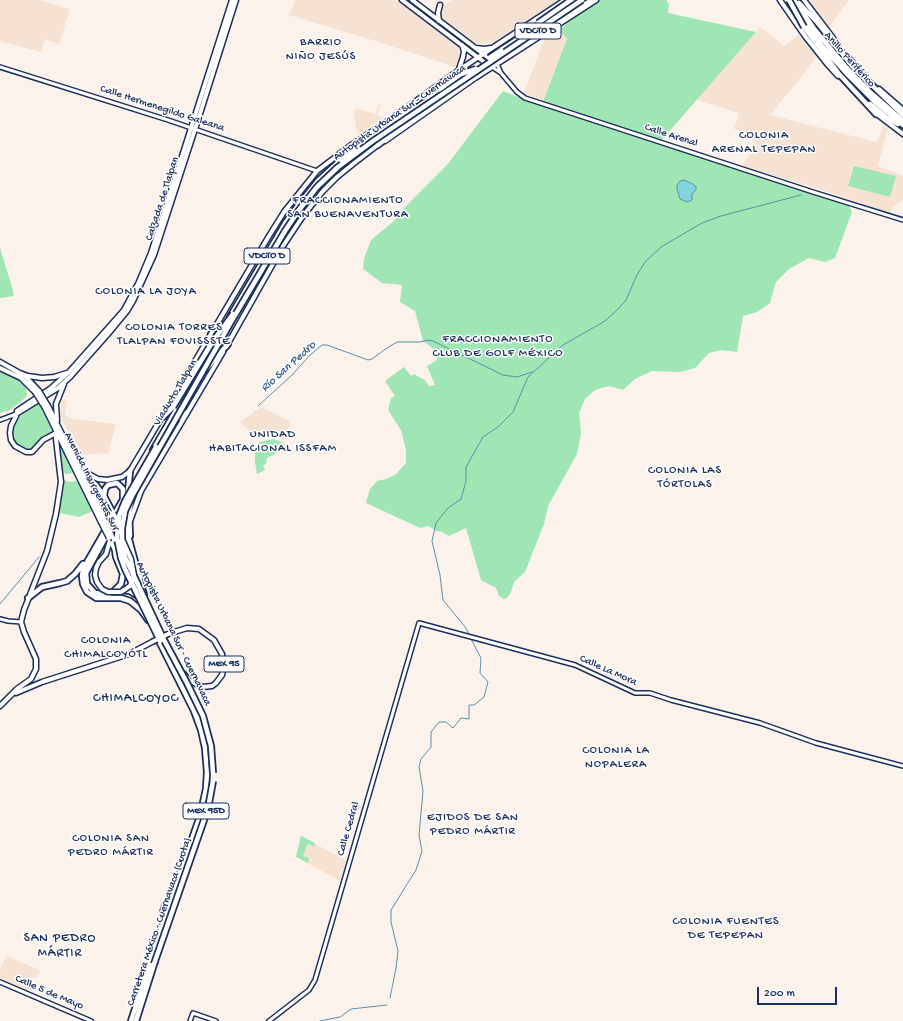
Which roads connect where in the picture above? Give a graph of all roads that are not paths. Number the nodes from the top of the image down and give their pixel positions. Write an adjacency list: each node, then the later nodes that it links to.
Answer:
1 (232, 0): 42 (main road, Calzada de Tlalpan)
2 (236, 0): 42 (main road, Calzada de Tlalpan)
3 (402, 0): 22 (main road)
4 (412, 0): 18 (main road)
5 (565, 0): 24 (main road, Viaducto Tlalpan)
6 (570, 0): 17 (highway); 20 (highway, bridge)
7 (577, 0): 17 (highway, Viaducto Tlalpan / VDCTO D); 32 (highway, Autopista Urbana Sur - Cuernavaca, bridge)
8 (583, 0): 16 (highway, Viaducto Tlalpan / VDCTO D); 32 (highway, Autopista Urbana Sur - Cuernavaca, bridge)
9 (591, 0): 16 (highway); 21 (highway)
10 (596, 0): 19 (main road, Viaducto Tlalpan)
11 (780, 0): 38 (main road)
12 (789, 0): 34 (highway, bridge); 41 (highway, Anillo Periférico)
13 (796, 0): 37 (highway); 40 (highway, Anillo Periférico)
14 (804, 0): 37 (main road)
15 (440, 5): 18 (main road)
16 (572, 8): 25 (highway, Viaducto Tlalpan / VDCTO D)
17 (559, 12): 20 (highway, Viaducto Tlalpan / VDCTO D)
18 (439, 22): 23 (main road)
19 (557, 26): 21 (main road); 28 (main road, Viaducto Tlalpan)
20 (519, 39): 25 (highway, Viaducto Tlalpan / VDCTO D)
21 (519, 44): 25 (highway)
22 (462, 45): 27 (main road); 31 (main road)
23 (474, 47): 24 (main road); 26 (main road)
24 (493, 48): 26 (main road, Viaducto Tlalpan)
25 (503, 52): 32 (highway, Viaducto Tlalpan / VDCTO D, bridge)
26 (483, 54): 27 (main road, Viaducto Tlalpan); 28 (main road)
27 (478, 57): 30 (main road); 31 (main road, Viaducto Tlalpan)
28 (497, 64): 30 (main road, Viaducto Tlalpan); 33 (street)
29 (0, 67): 42 (street, Calle Hermenegildo Galeana)
30 (492, 67): 33 (street); 44 (main road, Viaducto Tlalpan)
31 (459, 70): 39 (main road, Viaducto Tlalpan)
32 (475, 70): 35 (highway, Viaducto Tlalpan / VDCTO D); 35 (highway, bridge); 35 (highway, bridge); 47 (highway, Autopista Urbana Sur - Cuernavaca, bridge); 55 (highway, Autopista Urbana Sur - Cuernavaca, bridge)
33 (501, 73): 46 (street, Calle Arenal)
34 (863, 98): 38 (highway); 41 (highway)
35 (431, 100): 36 (highway, Viaducto Tlalpan / VDCTO D)
36 (421, 107): 39 (highway); 44 (highway); 52 (highway, Viaducto Tlalpan / VDCTO D)
37 (903, 112)
38 (876, 114): 43 (main road)
39 (388, 121): 45 (main road, Viaducto Tlalpan)
40 (903, 121)
41 (903, 126)
42 (193, 129): 45 (street, Calle Hermenegildo Galeana); 54 (main road, Calzada de Tlalpan); 56 (main road, Calzada de Tlalpan)
43 (903, 134)
44 (378, 145): 49 (main road, Viaducto Tlalpan)
45 (317, 170): 48 (main road, Viaducto Tlalpan)
46 (903, 220)
47 (235, 311): 61 (highway, bridge); 98 (highway, Autopista Urbana Sur - Cuernavaca, bridge)
48 (211, 334): 52 (highway); 61 (main road, Viaducto Tlalpan)
49 (228, 344): 52 (highway); 59 (main road, Viaducto Tlalpan)
50 (0, 362): 53 (main road, Avenida Insurgentes Sur)
51 (0, 368): 57 (main road, Avenida Insurgentes Sur)
52 (203, 370): 63 (highway, Viaducto Tlalpan / VDCTO D); 70 (highway, Viaducto Tlalpan / VDCTO D)
53 (20, 372): 54 (main road); 57 (main road, Avenida Insurgentes Sur)
54 (70, 372): 60 (main road, Calzada de Tlalpan)
55 (200, 376): 70 (highway, bridge); 98 (highway, Autopista Urbana Sur - Cuernavaca, bridge)
56 (65, 382): 60 (main road); 64 (main road)
57 (37, 391): 58 (main road, Avenida Insurgentes Sur, bridge)
58 (46, 407): 64 (main road, Avenida Insurgentes Sur); 65 (main road, Avenida Insurgentes Sur)
59 (186, 413): 63 (highway); 74 (main road, Viaducto Tlalpan)
60 (16, 414): 62 (street); 65 (main road)
61 (163, 416): 67 (main road, Viaducto Tlalpan)
62 (0, 420)
63 (174, 422): 70 (highway, Viaducto Tlalpan / VDCTO D)
64 (58, 424): 66 (main road, Avenida Insurgentes Sur)
65 (56, 433): 73 (main road, Avenida Insurgentes Sur); 82 (main road)
66 (75, 461): 68 (main road); 73 (main road, Avenida Insurgentes Sur)
67 (130, 471): 68 (main road); 70 (highway)
68 (85, 472): 69 (main road)
69 (92, 482): 71 (highway)
70 (133, 490): 72 (highway, Viaducto Tlalpan / VDCTO D); 74 (highway); 76 (highway); 79 (highway, VDCTO D)
71 (104, 499): 72 (highway); 75 (main road, bridge); 78 (highway, bridge)
72 (123, 499): 79 (highway, Viaducto Tlalpan / VDCTO D)
73 (103, 521): 75 (main road, Avenida Insurgentes Sur, bridge)
74 (130, 522): 76 (highway)
75 (111, 539): 77 (main road, Avenida Insurgentes Sur); 83 (main road, Avenida Insurgentes Sur)
76 (131, 544): 78 (highway)
77 (115, 550): 80 (highway); 81 (main road, Avenida Insurgentes Sur)
78 (133, 554): 83 (highway, Carretera México - Cuernavaca (Cuota))
79 (89, 561): 80 (highway); 82 (highway); 85 (highway, MEX 95D)
80 (113, 592): 81 (highway)
81 (136, 595): 85 (main road, Avenida Insurgentes Sur)
82 (28, 598): 86 (main road)
83 (147, 604): 88 (highway, Carretera México - Cuernavaca (Cuota) / MEX 95D)
84 (0, 619): 86 (street)
85 (148, 620): 94 (highway, Carretera México - Cuernavaca (Cuota) / MEX 95D)
86 (22, 622): 89 (main road)
87 (419, 623): 93 (street, Calle La Mora); 101 (street, Calle Cedral)
88 (174, 660): 90 (main road, MEX 95, bridge); 98 (highway, Carretera México - Cuernavaca (Cuota) / MEX 95D)
89 (33, 677): 90 (main road); 91 (main road, MEX 95)
90 (34, 685): 91 (main road, MEX 95)
91 (12, 694): 92 (main road, MEX 95)
92 (0, 706)
93 (903, 766)
94 (170, 902): 95 (highway); 98 (highway, Carretera México - Cuernavaca (Cuota) / MEX 95D)
95 (163, 912)
96 (0, 982): 97 (street, Calle 5 de Mayo)
97 (91, 1021)
98 (134, 1021)
99 (190, 1021): 100 (street)
100 (216, 1021)
101 (269, 1021)

